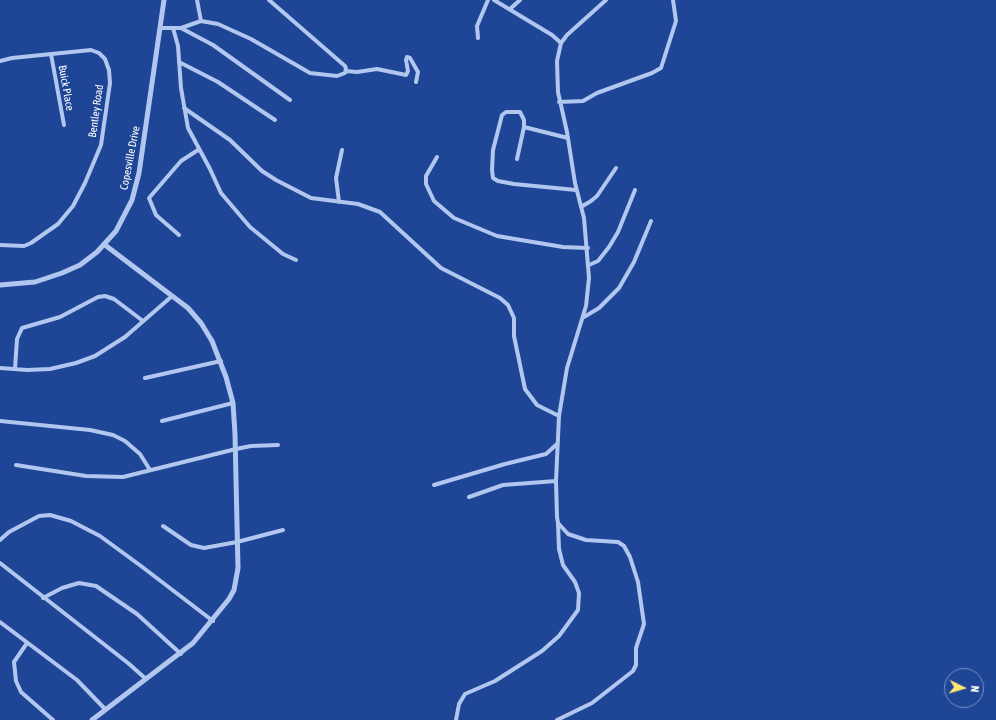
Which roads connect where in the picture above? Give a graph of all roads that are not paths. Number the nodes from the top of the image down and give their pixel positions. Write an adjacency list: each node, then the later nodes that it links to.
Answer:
1 (164, 0): 11 (street, Copesville Drive)
2 (197, 0): 10 (street)
3 (269, 0): 19 (street)
4 (488, 0): 14 (street)
5 (494, 0): 9 (street)
6 (520, 0): 9 (street)
7 (606, 0): 15 (street)
8 (673, 0): 22 (street)
9 (510, 9): 15 (street)
10 (201, 21): 13 (street); 19 (street)
11 (161, 28): 12 (street); 40 (street, Copesville Drive)
12 (173, 28): 13 (street); 18 (street)
13 (181, 28): 21 (street)
14 (478, 38)
15 (561, 44): 22 (street)
16 (51, 54): 17 (street, Bentley Road); 25 (street, Buick Place); 39 (street, Bentley Road)
17 (0, 61)
18 (179, 62): 23 (street); 24 (street)
19 (346, 71): 20 (street)
20 (416, 82)
21 (290, 100)
22 (559, 102): 27 (street)
23 (184, 108): 28 (street); 35 (street)
24 (275, 120)
25 (64, 125)
26 (524, 127): 27 (street); 31 (street); 33 (street)
27 (568, 138): 33 (street)
28 (198, 150): 38 (street); 42 (street)
29 (342, 150): 35 (street)
30 (437, 157): 41 (street)
31 (517, 159)
32 (616, 168): 36 (street)
33 (576, 190): 36 (street)
34 (635, 190): 43 (street)
35 (339, 202): 53 (street)
36 (581, 207): 41 (street)
37 (651, 221): 46 (street)
38 (179, 235)
39 (0, 245)
40 (105, 245): 44 (street, Copesville Drive); 45 (street)
41 (588, 248): 43 (street)
42 (296, 260)
43 (589, 265): 46 (street)
44 (0, 285)
45 (171, 297): 47 (street); 48 (street)
46 (584, 317): 53 (street)
47 (143, 321): 50 (street); 50 (street)
48 (220, 361): 51 (street); 52 (street)
49 (0, 368): 50 (street)
50 (15, 369)
51 (145, 378)
52 (232, 403): 55 (street); 58 (street)
53 (559, 416): 56 (street)
54 (0, 421): 60 (street)
55 (162, 421)
56 (558, 444): 61 (street); 62 (street)
57 (278, 445): 58 (street)
58 (236, 449): 60 (street); 68 (street)
59 (16, 465): 60 (street)
60 (150, 470)
61 (556, 481): 63 (street); 64 (street)
62 (434, 485)
63 (469, 497)
64 (558, 523): 79 (street); 80 (street)
65 (163, 526): 68 (street)
66 (283, 530): 68 (street)
67 (0, 540): 71 (street)
68 (237, 542): 71 (street)
69 (0, 563): 70 (street)
70 (43, 598): 74 (street); 75 (street)
71 (213, 621): 74 (street)
72 (0, 622): 73 (street)
73 (27, 643): 76 (street); 77 (street)
74 (181, 654): 75 (street)
75 (146, 679): 76 (street)
76 (105, 709): 78 (street)
77 (52, 720)
78 (92, 720)
79 (456, 720)
80 (557, 720)

